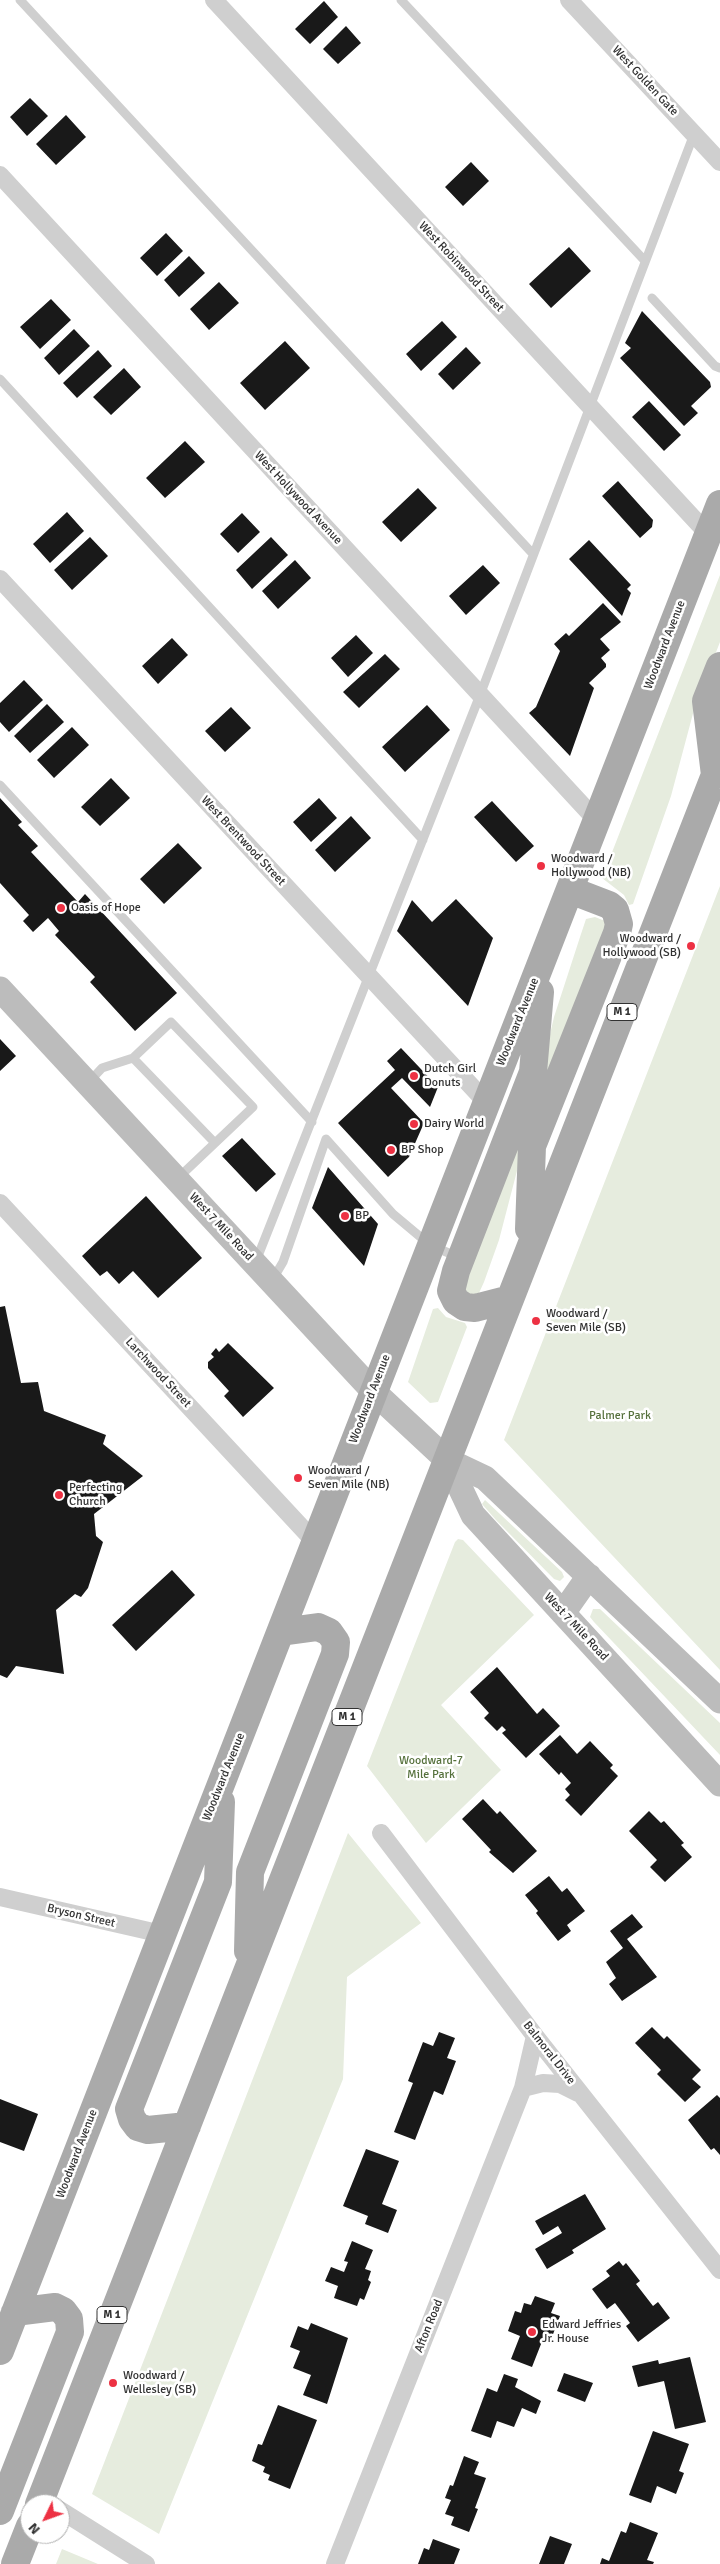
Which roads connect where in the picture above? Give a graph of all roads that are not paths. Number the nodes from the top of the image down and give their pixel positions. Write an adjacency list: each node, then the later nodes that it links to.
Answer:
1 (20, 0): 15 (lane)
2 (214, 0): 12 (street, West Robinwood Street)
3 (401, 0): 8 (lane)
4 (569, 0): 5 (street, West Golden Gate)
5 (694, 134): 6 (street, West Golden Gate); 8 (lane)
6 (720, 162)
7 (0, 175): 18 (street, West Hollywood Avenue)
8 (645, 261): 12 (lane)
9 (652, 298): 10 (lane)
10 (720, 368)
11 (0, 379): 22 (lane)
12 (588, 405): 14 (street, West Robinwood Street); 15 (lane)
13 (720, 504): 14 (main road, Woodward Avenue)
14 (708, 534): 21 (main road, Woodward Avenue)
15 (533, 554): 18 (lane)
16 (0, 579): 25 (street, West Brentwood Street)
17 (720, 666): 19 (main road)
18 (480, 695): 21 (street, West Hollywood Avenue); 22 (lane)
19 (717, 768): 35 (main road, M 1)
20 (0, 785): 30 (lane)
21 (597, 821): 23 (main road, Woodward Avenue)
22 (423, 840): 25 (lane)
23 (570, 890): 24 (main road, Woodward Avenue); 35 (main road)
24 (542, 963): 29 (main road, Woodward Avenue); 36 (main road)
25 (366, 973): 29 (street, West Brentwood Street); 30 (lane)
26 (0, 989): 28 (main road, West 7 Mile Road)
27 (133, 1058): 28 (lane); 31 (lane); 31 (lane)
28 (87, 1083): 32 (main road, West 7 Mile Road)
29 (486, 1102): 34 (main road, Woodward Avenue)
30 (312, 1122): 37 (lane)
31 (214, 1143): 32 (lane)
32 (177, 1179): 37 (main road, West 7 Mile Road)
33 (0, 1204): 41 (street, Larchwood Street)
34 (430, 1245): 36 (lane); 37 (lane); 39 (main road, Woodward Avenue)
35 (529, 1250): 38 (main road, M 1)
36 (461, 1258): 38 (main road)
37 (263, 1272): 39 (main road, West 7 Mile Road)
38 (510, 1299): 40 (main road, M 1)
39 (374, 1392): 40 (main road, West 7 Mile Road); 41 (main road, Woodward Avenue)
40 (447, 1460): 42 (main road, West 7 Mile Road); 43 (main road, West 7 Mile Road); 51 (main road, M 1)
41 (316, 1542): 44 (main road, Woodward Avenue)
42 (589, 1576): 43 (main road); 45 (main road, West 7 Mile Road)
43 (563, 1613): 47 (main road, West 7 Mile Road)
44 (281, 1632): 46 (main road, Woodward Avenue); 51 (main road)
45 (720, 1700)
46 (222, 1781): 50 (main road, Woodward Avenue); 55 (main road)
47 (720, 1784)
48 (381, 1833): 52 (street, Balmoral Drive)
49 (0, 1897): 50 (street, Bryson Street)
50 (162, 1934): 57 (main road, Woodward Avenue)
51 (247, 1973): 55 (main road, M 1)
52 (535, 2036): 53 (street, Afton Road); 54 (street, Balmoral Drive)
53 (523, 2088): 54 (street); 65 (street, Afton Road)
54 (581, 2094): 56 (street, Balmoral Drive)
55 (187, 2126): 59 (main road, M 1)
56 (720, 2270)
57 (15, 2312): 58 (main road, Woodward Avenue); 60 (main road)
58 (0, 2351)
59 (51, 2494)
60 (0, 2511)
61 (70, 2518): 64 (street)
62 (23, 2544): 63 (main road)
63 (15, 2564)
64 (146, 2564)
65 (335, 2564)

